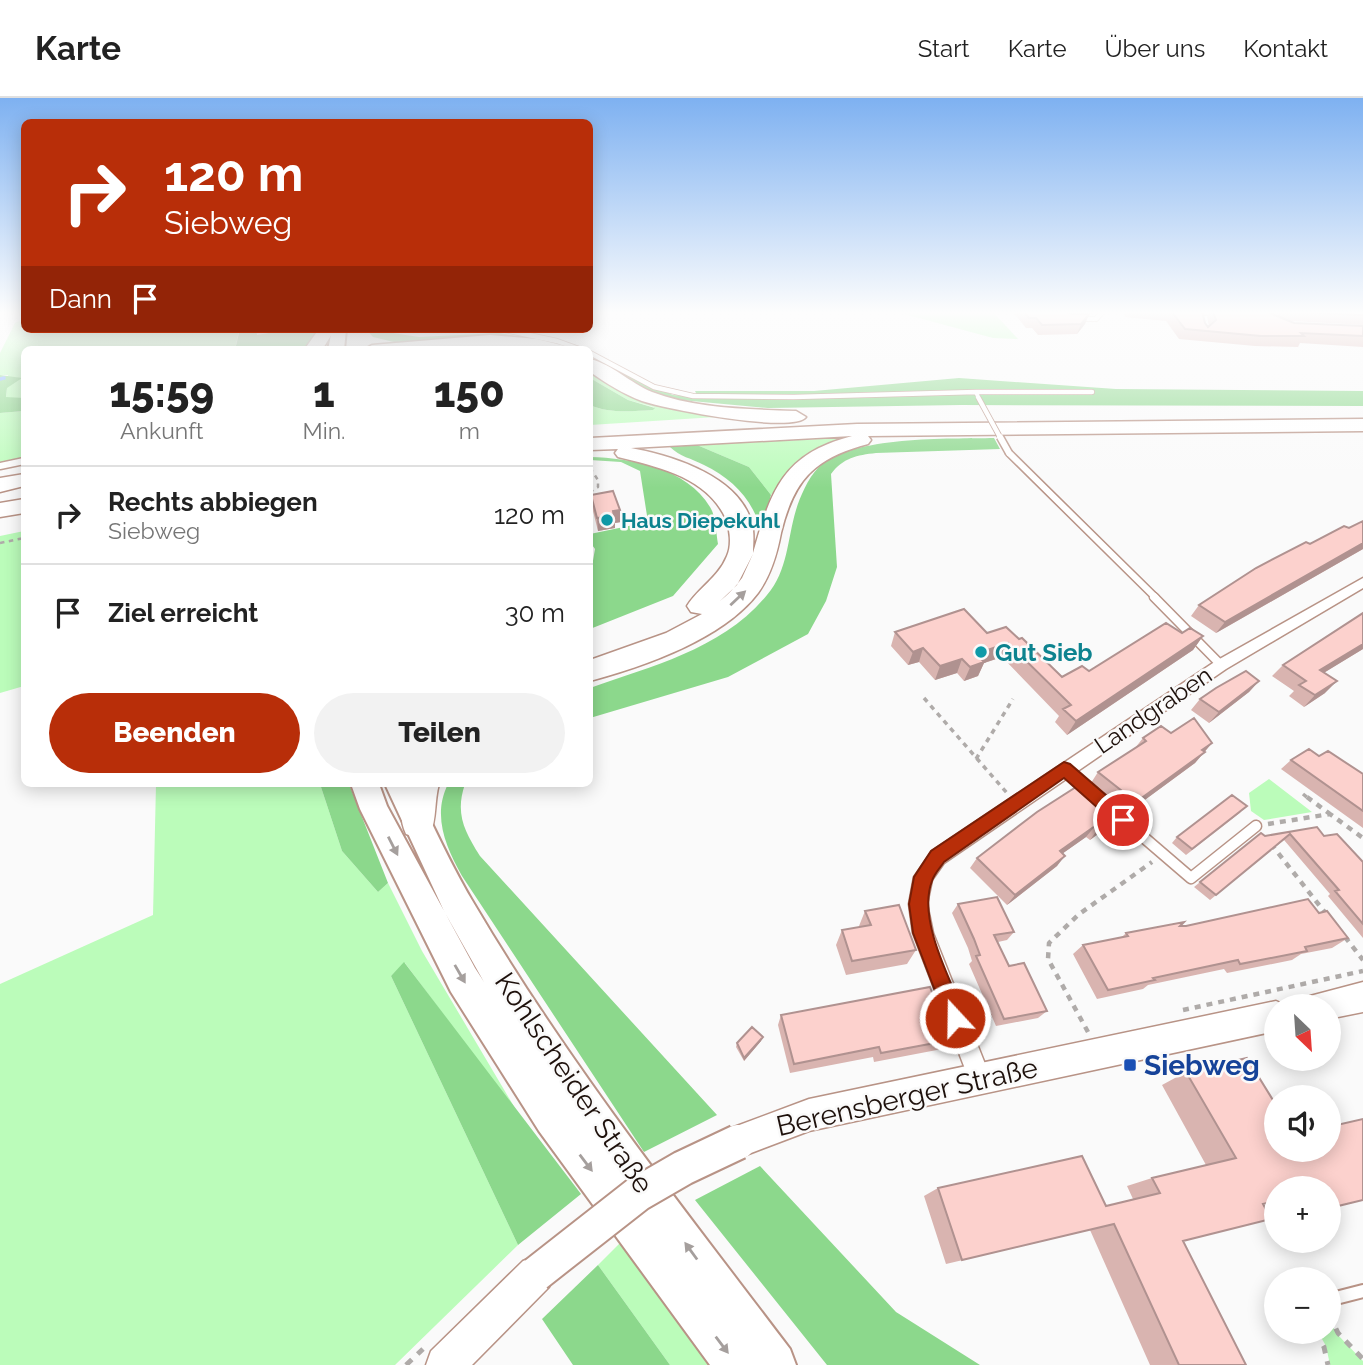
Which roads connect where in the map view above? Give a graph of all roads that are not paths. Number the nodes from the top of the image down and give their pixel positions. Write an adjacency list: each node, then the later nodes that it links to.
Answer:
1 (600, 370): 6 (highway)
2 (621, 370): 4 (lane)
3 (1092, 392): 4 (lane)
4 (977, 395): 22 (lane, bridge)
5 (1363, 413): 6 (highway)
6 (831, 419): 9 (highway)
7 (1363, 425): 8 (highway)
8 (971, 428): 10 (highway); 23 (highway, one-way to 8)
9 (593, 431)
10 (593, 444)
11 (593, 451): 21 (highway)
12 (21, 462): 13 (lane)
13 (0, 466)
14 (21, 481): 15 (highway)
15 (0, 485)
16 (21, 492): 17 (highway)
17 (0, 496)
18 (21, 506): 19 (highway)
19 (0, 510)
20 (1363, 582): 22 (street, Landgraben)
21 (593, 653)
22 (1221, 665): 24 (street, Landgraben)
23 (593, 670)
24 (1064, 769): 28 (lane); 35 (street, Landgraben)
25 (366, 787): 39 (main road, Kohlscheider Straße, one-way to 39)
26 (400, 787): 30 (main road, Kohlscheider Straße)
27 (422, 787): 30 (highway)
28 (1094, 794)
29 (1103, 803): 31 (lane)
30 (418, 824): 40 (main road, Kohlscheider Straße, one-way to 30)
31 (1256, 826)
32 (1363, 997): 33 (street)
33 (1341, 1002)
34 (1264, 1019): 35 (street, Berensberger Straße)
35 (980, 1079): 38 (street, Berensberger Straße, bridge)
36 (1363, 1291): 37 (lane)
37 (1341, 1297)
38 (445, 1365)
39 (737, 1365)
40 (774, 1365)

